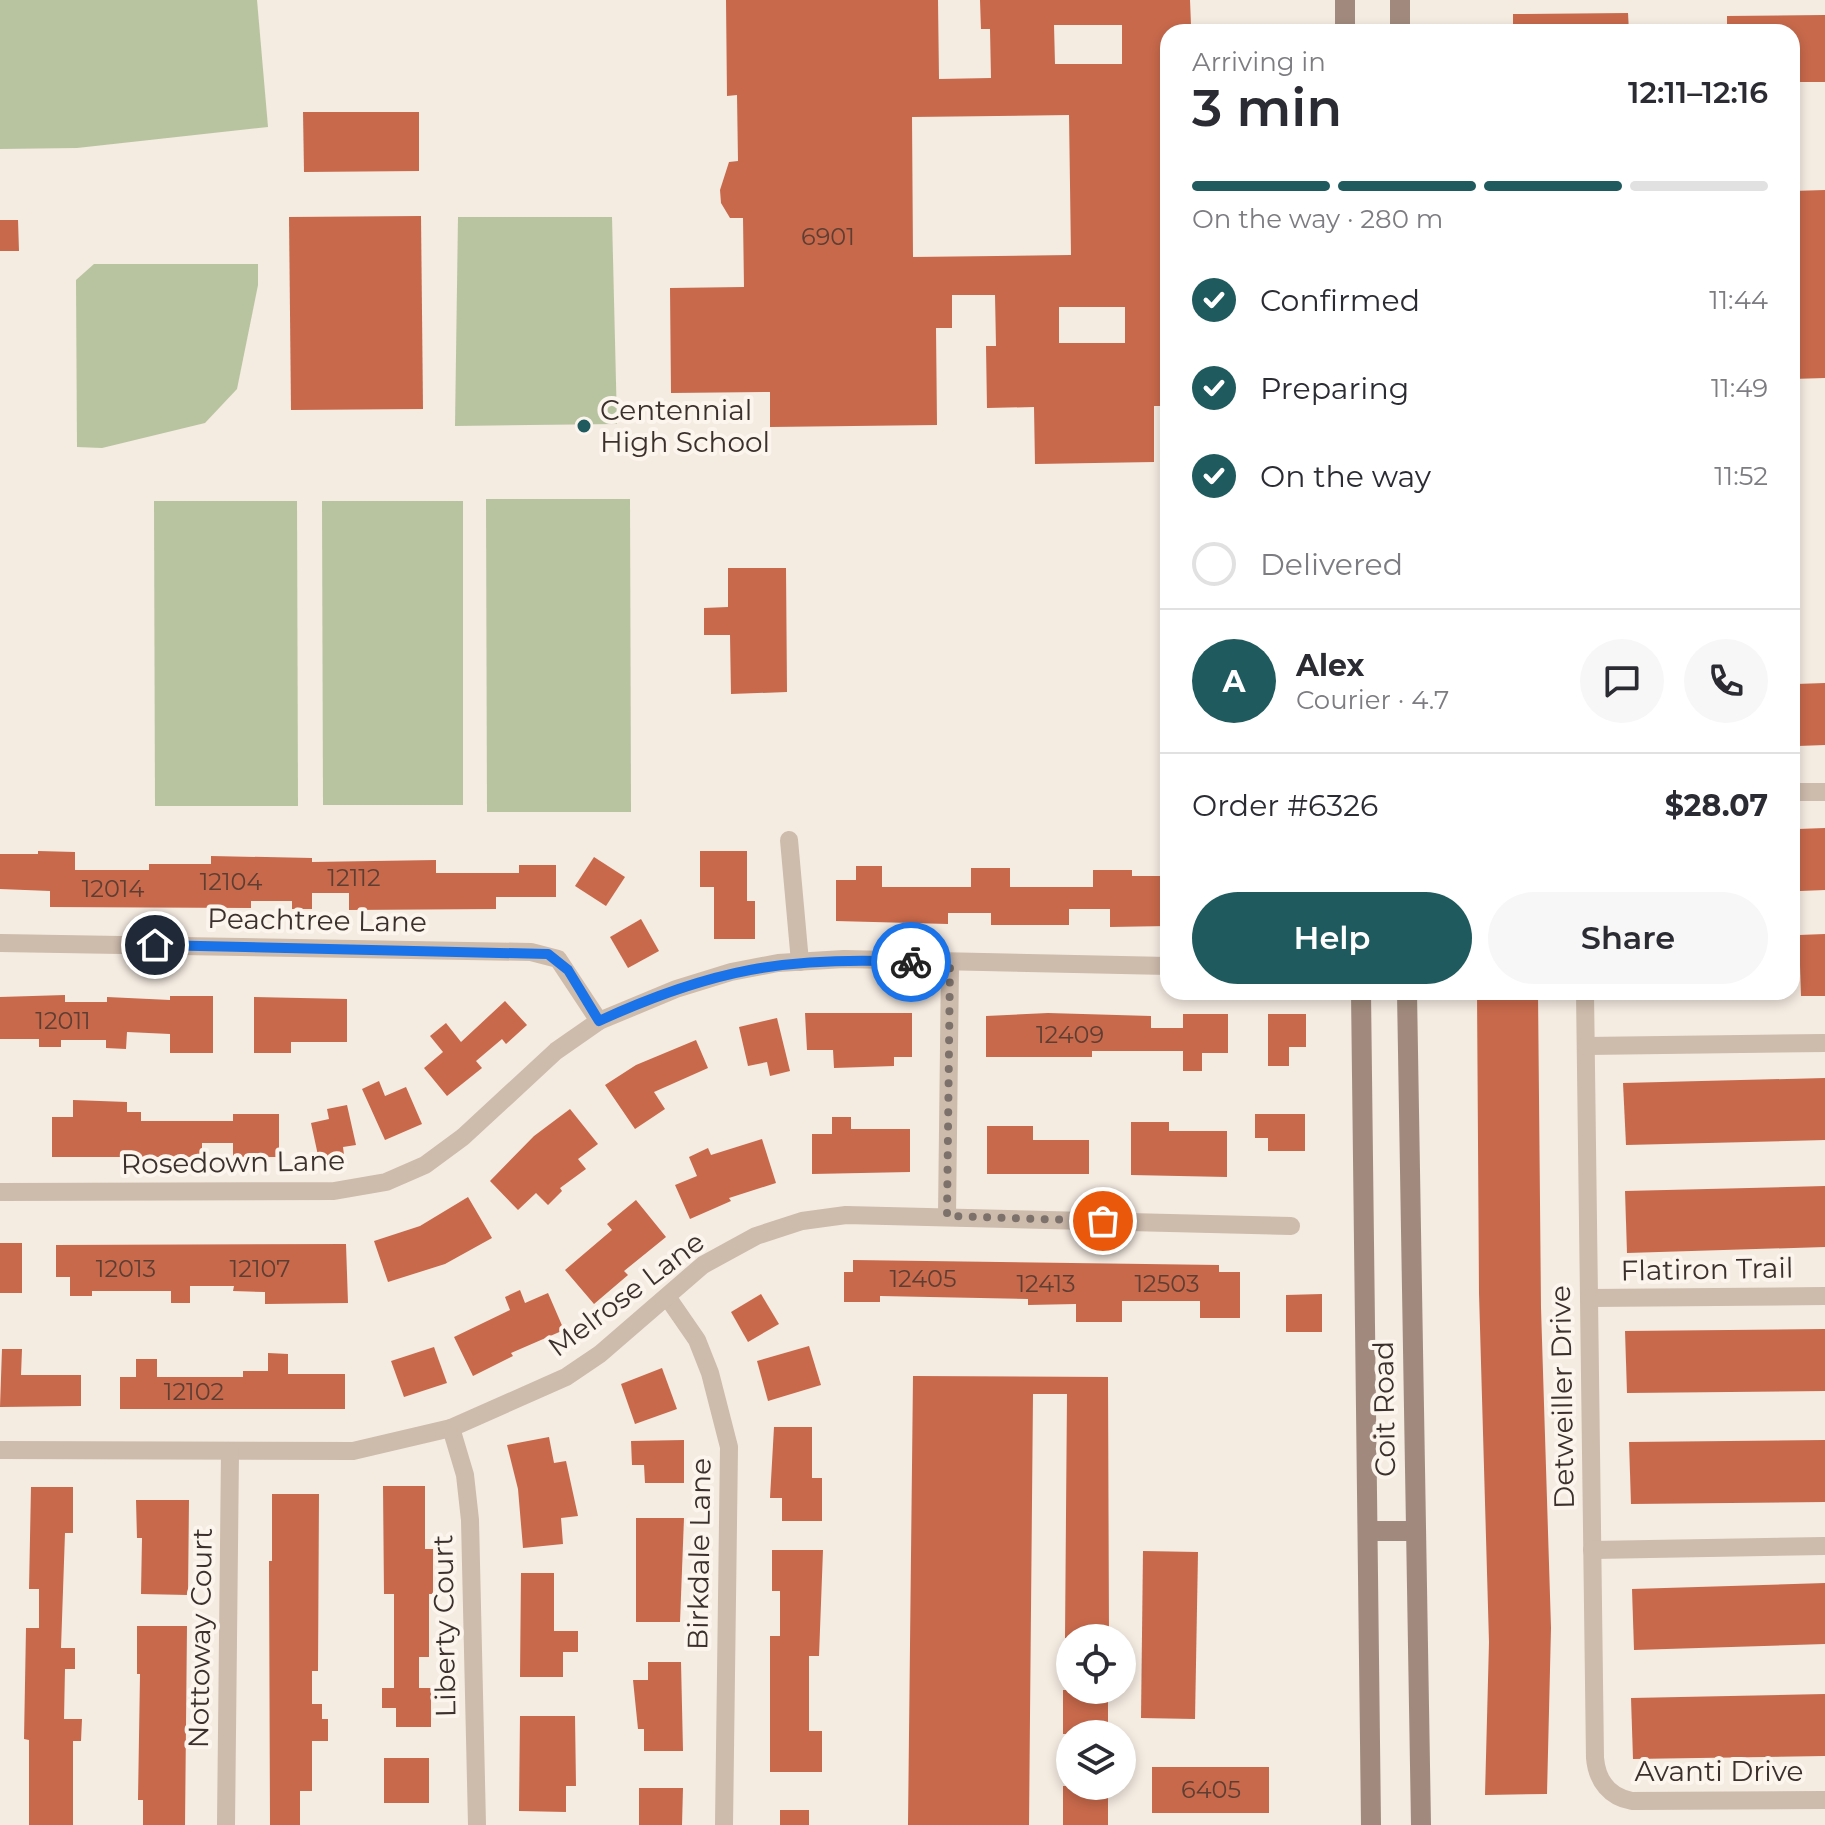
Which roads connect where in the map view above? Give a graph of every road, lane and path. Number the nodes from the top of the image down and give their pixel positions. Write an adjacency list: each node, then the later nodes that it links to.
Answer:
1 (1345, 0): 3 (main road)
2 (1400, 0): 4 (main road)
3 (1345, 24)
4 (1400, 24)
5 (1800, 792): 6 (street)
6 (1825, 792)
7 (789, 840): 9 (street)
8 (0, 943): 15 (street, Peachtree Lane)
9 (800, 962): 10 (street, Rosedown Lane); 15 (street, Rosedown Lane)
10 (950, 964): 11 (street, Rosedown Lane); 19 (street)
11 (1160, 966)
12 (1361, 1000): 27 (main road, Coit Road)
13 (1407, 1000): 28 (main road, Coit Road)
14 (1585, 1000): 17 (street, Detweiller Drive)
15 (599, 1021): 18 (street, Rosedown Lane)
16 (1825, 1043): 17 (street)
17 (1586, 1046): 23 (street, Detweiller Drive)
18 (0, 1192)
19 (947, 1216): 20 (street, Melrose Lane); 22 (street, Melrose Lane)
20 (1291, 1226)
21 (1825, 1296): 23 (street, Flatiron Trail)
22 (668, 1298): 24 (street, Melrose Lane); 35 (street, Birkdale Lane)
23 (1589, 1298): 30 (street, Detweiller Drive)
24 (451, 1428): 26 (street, Melrose Lane); 34 (street, Liberty Court)
25 (0, 1450): 26 (street, Melrose Lane)
26 (230, 1452): 33 (street, Nottoway Court)
27 (1368, 1531): 28 (main road); 36 (main road, Coit Road)
28 (1414, 1531): 37 (main road, Coit Road)
29 (1825, 1546): 30 (street)
30 (1592, 1550): 31 (street, Detweiller Drive)
31 (1614, 1794): 32 (street, Avanti Drive)
32 (1825, 1800)
33 (226, 1825)
34 (477, 1825)
35 (724, 1825)
36 (1371, 1825)
37 (1421, 1825)

